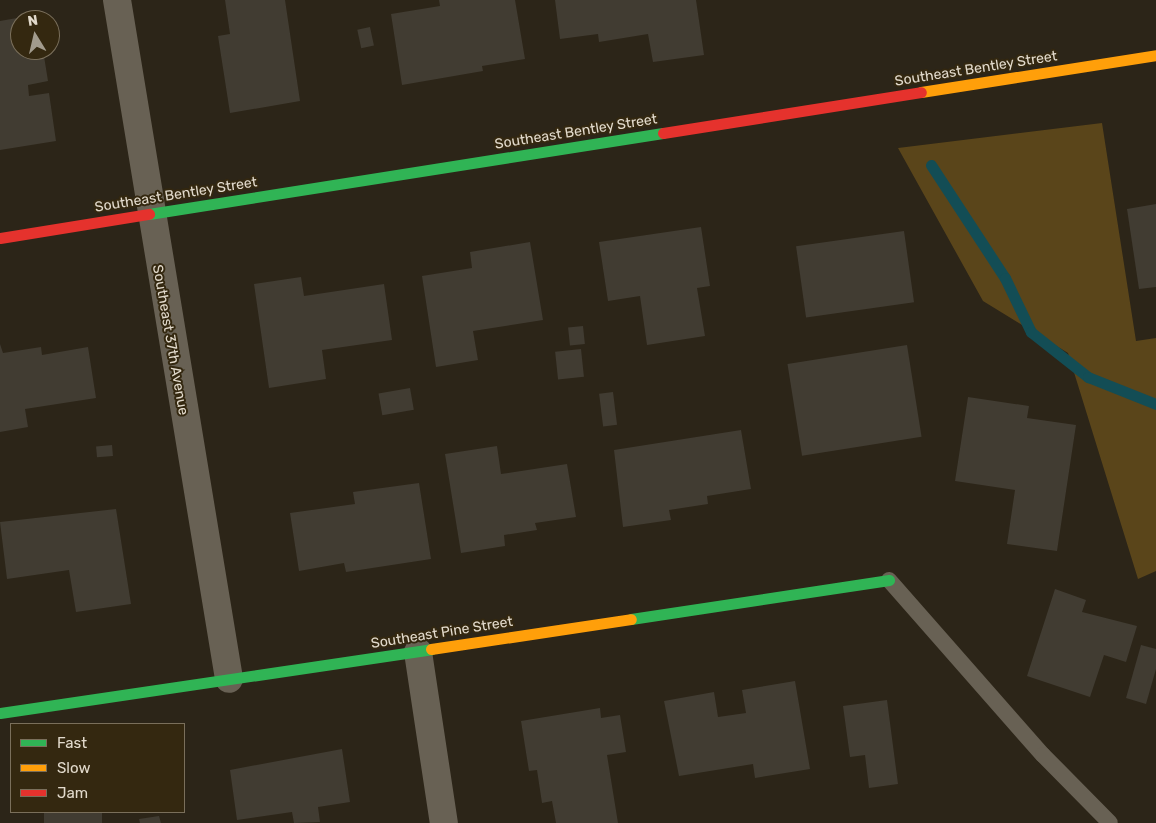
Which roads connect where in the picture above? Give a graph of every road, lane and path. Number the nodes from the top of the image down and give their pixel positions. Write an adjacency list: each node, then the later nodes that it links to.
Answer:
1 (117, 0): 3 (street, Southeast 37th Avenue)
2 (1156, 55): 3 (street, Southeast Bentley Street)
3 (149, 215): 4 (street, Southeast Bentley Street); 7 (street, Southeast 37th Avenue)
4 (0, 238)
5 (888, 580): 6 (street, Southeast Pine Street); 10 (lane)
6 (418, 652): 7 (street, Southeast Pine Street); 9 (street)
7 (229, 679): 8 (street, Southeast Pine Street)
8 (0, 713)
9 (444, 823)
10 (1110, 823)

